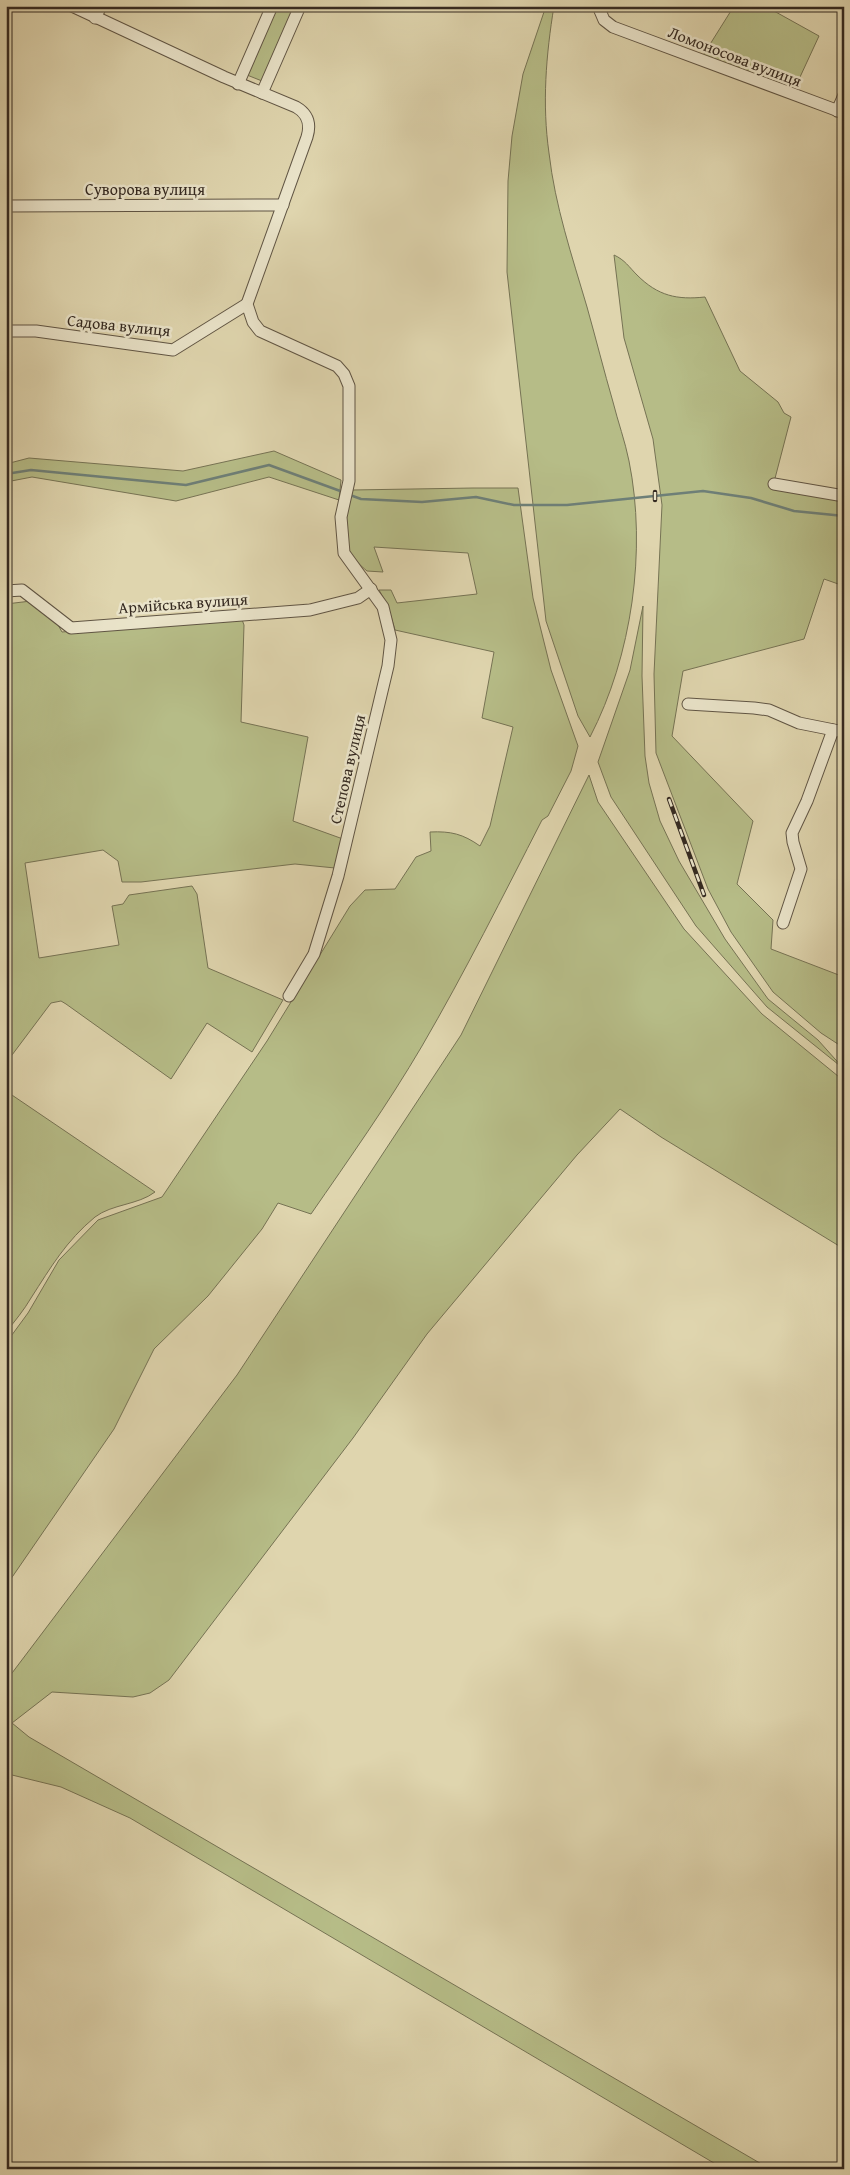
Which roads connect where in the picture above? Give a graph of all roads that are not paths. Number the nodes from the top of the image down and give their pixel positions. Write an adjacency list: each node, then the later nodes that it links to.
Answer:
1 (72, 6): 6 (street)
2 (101, 6): 6 (street)
3 (272, 6): 7 (street)
4 (300, 6): 8 (street)
5 (598, 6): 10 (street, Ломоносова вулиця)
6 (95, 18): 7 (street)
7 (238, 84): 8 (street)
8 (262, 94): 11 (street)
9 (844, 95): 10 (street)
10 (840, 112)
11 (283, 205): 12 (street, Суворова вулиця); 13 (street)
12 (6, 206)
13 (247, 304): 14 (street, Садова вулиця); 17 (street, Степова вулиця)
14 (6, 331)
15 (774, 484): 16 (street)
16 (844, 496)
17 (371, 589): 18 (street, Армійська вулиця); 22 (street, Степова вулиця)
18 (6, 591)
19 (688, 704): 20 (street)
20 (839, 731): 21 (street)
21 (783, 923)
22 (289, 996)

